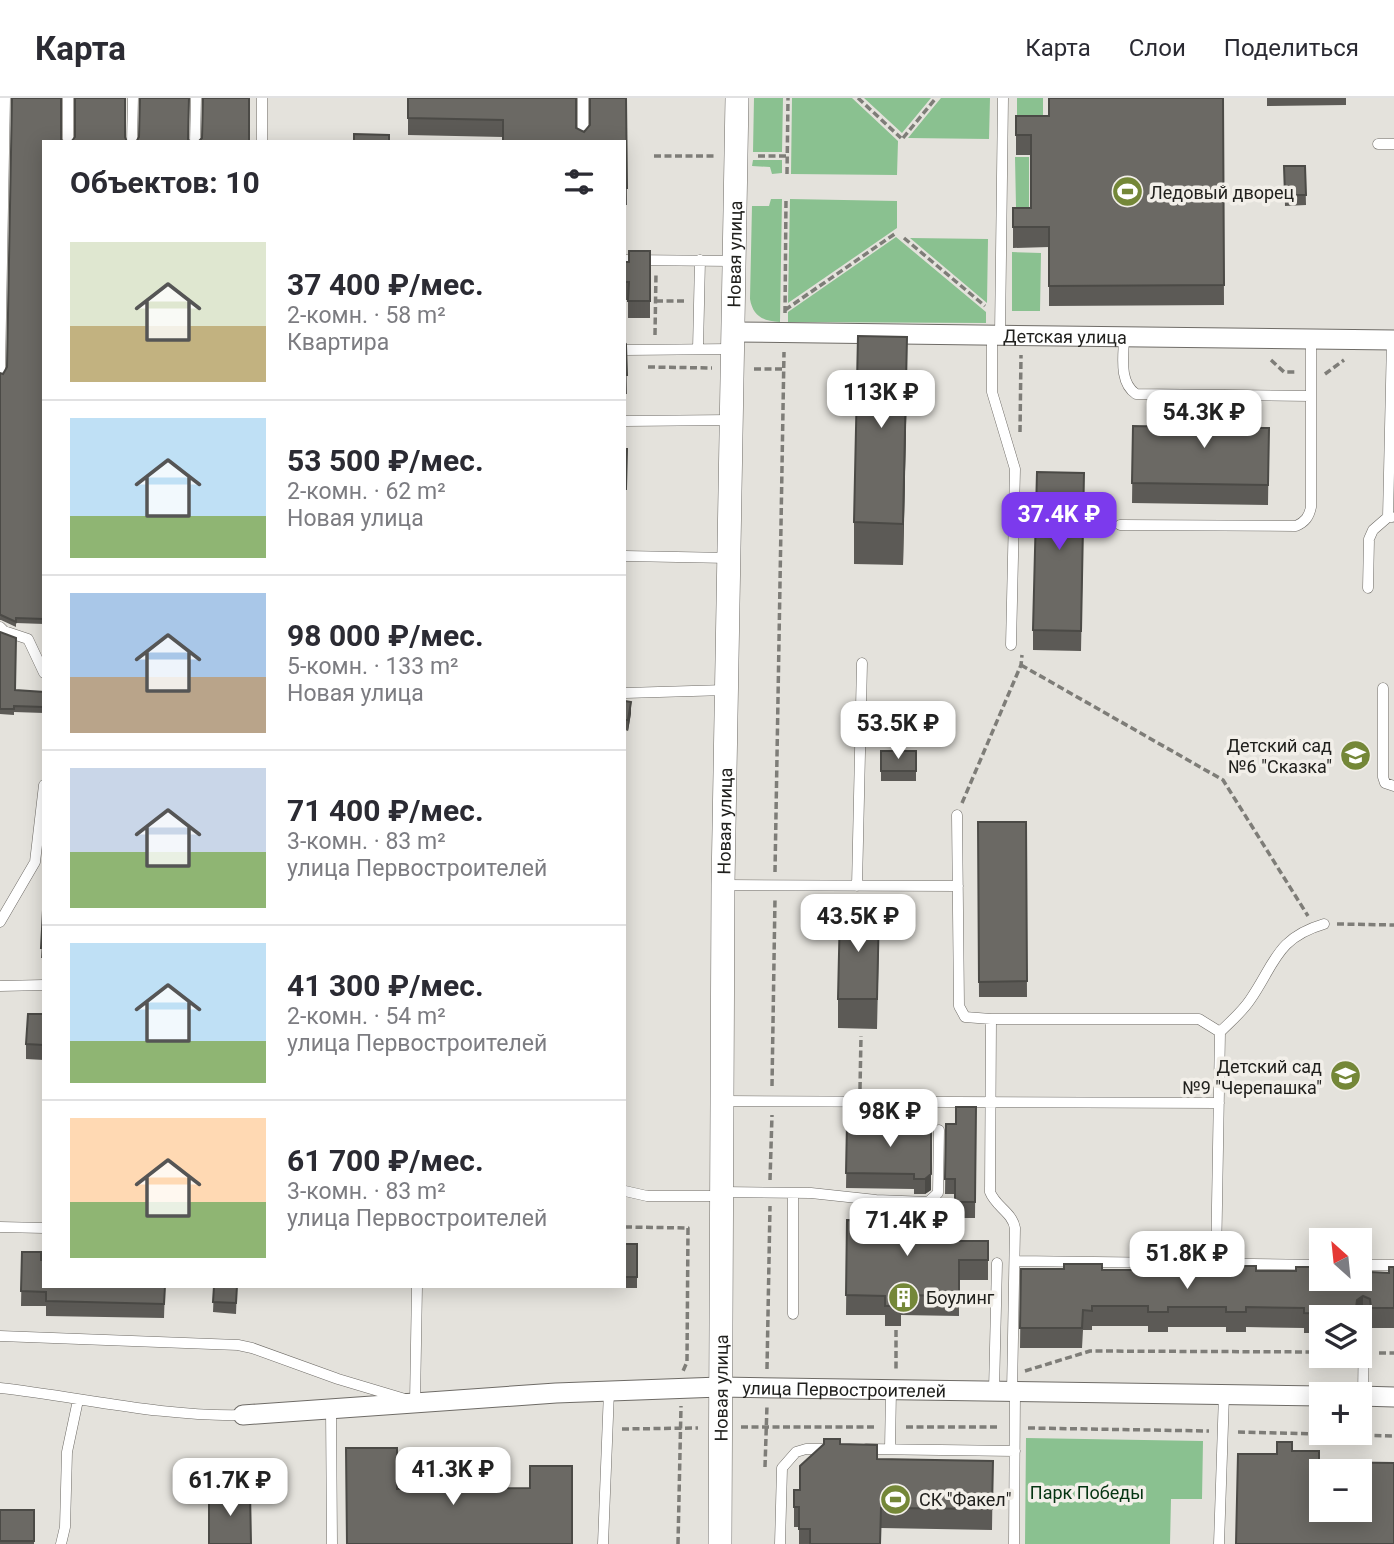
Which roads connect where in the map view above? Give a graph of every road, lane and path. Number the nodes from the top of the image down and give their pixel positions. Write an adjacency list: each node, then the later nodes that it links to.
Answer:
1 (5, 98): 42 (lane)
2 (68, 98): 12 (lane)
3 (133, 98): 13 (lane)
4 (196, 98): 14 (lane)
5 (262, 98): 15 (lane)
6 (583, 98): 16 (lane)
7 (737, 98): 25 (street, Новая улица)
8 (788, 98): 19 (path)
9 (859, 98): 10 (path)
10 (936, 98)
11 (1003, 98): 29 (lane)
12 (68, 140)
13 (132, 140)
14 (195, 140)
15 (261, 140)
16 (583, 140)
17 (1378, 144): 18 (lane)
18 (1394, 144)
19 (787, 174)
20 (896, 233): 28 (path)
21 (904, 238): 29 (path)
22 (626, 260): 23 (lane)
23 (656, 260): 24 (lane); 26 (path)
24 (700, 260): 25 (lane); 27 (lane)
25 (735, 261): 32 (street, Новая улица)
26 (656, 301): 27 (path); 36 (path)
27 (699, 301): 34 (lane)
28 (785, 310)
29 (997, 329): 30 (street, Детская улица); 32 (street, Детская улица); 38 (lane)
30 (1124, 336): 31 (street, Детская улица); 44 (lane)
31 (1311, 338): 33 (street, Детская улица); 43 (lane)
32 (734, 340): 34 (lane); 45 (street, Новая улица)
33 (1393, 340): 47 (lane)
34 (698, 349): 36 (lane)
35 (626, 350): 36 (lane)
36 (655, 350): 41 (path)
37 (1350, 356): 43 (path)
38 (992, 357): 39 (path); 53 (lane)
39 (1021, 357)
40 (1260, 360): 43 (path)
41 (655, 367)
42 (0, 372)
43 (1311, 373): 44 (lane)
44 (1311, 396): 48 (lane)
45 (732, 420): 46 (lane); 50 (street, Новая улица)
46 (626, 421)
47 (1391, 517): 51 (lane)
48 (1120, 525)
49 (626, 556): 50 (lane)
50 (729, 558): 58 (street, Новая улица)
51 (1368, 588)
52 (0, 627): 56 (lane)
53 (1011, 645)
54 (862, 663): 64 (lane)
55 (1021, 665): 67 (path)
56 (42, 669)
57 (1383, 688): 60 (lane)
58 (727, 690): 59 (lane); 63 (street, Новая улица)
59 (626, 693)
60 (1394, 786)
61 (42, 802): 66 (lane)
62 (957, 815): 65 (lane)
63 (723, 885): 64 (lane); 74 (street, Новая улица)
64 (857, 886): 65 (lane)
65 (958, 886): 71 (lane)
66 (0, 922)
67 (1319, 925): 68 (path); 72 (lane)
68 (1394, 925)
69 (42, 985): 70 (lane)
70 (0, 986)
71 (992, 1019): 72 (lane); 76 (lane)
72 (1220, 1032): 77 (lane)
73 (861, 1035): 75 (path)
74 (722, 1101): 75 (lane); 81 (street, Новая улица)
75 (860, 1102): 76 (lane)
76 (991, 1103): 77 (lane); 86 (lane)
77 (1219, 1103): 88 (lane)
78 (939, 1130): 80 (lane)
79 (626, 1191): 81 (lane)
80 (793, 1193): 81 (lane); 95 (lane)
81 (721, 1194): 101 (street, Новая улица)
82 (0, 1227): 84 (lane)
83 (626, 1227): 85 (path)
84 (42, 1228)
85 (688, 1228)
86 (1015, 1261): 88 (lane); 100 (lane)
87 (997, 1263): 105 (lane)
88 (1216, 1263): 89 (lane)
89 (1309, 1265)
90 (1372, 1265): 91 (lane)
91 (1394, 1265)
92 (417, 1288): 111 (lane)
93 (1364, 1292): 94 (lane)
94 (1364, 1297)
95 (793, 1314)
96 (896, 1329): 99 (path)
97 (0, 1336): 111 (lane)
98 (1309, 1352): 100 (path)
99 (908, 1369)
100 (1013, 1370): 105 (lane)
101 (720, 1387): 103 (street, улица Первостроителей); 104 (street, улица Первостроителей); 119 (street, Новая улица)
102 (0, 1388): 110 (lane)
103 (609, 1390): 111 (street, улица Первостроителей); 118 (lane)
104 (891, 1390): 105 (street, улица Первостроителей); 114 (lane)
105 (1007, 1391): 106 (street, улица Первостроителей); 115 (lane)
106 (1224, 1394): 107 (street, улица Первостроителей); 122 (lane)
107 (1309, 1396)
108 (1372, 1396): 109 (street)
109 (1394, 1397)
110 (78, 1400): 113 (lane); 116 (lane)
111 (415, 1402): 112 (street, улица Первостроителей)
112 (331, 1408): 113 (street, улица Первостроителей); 117 (lane)
113 (243, 1415)
114 (890, 1450): 115 (lane); 120 (lane)
115 (1015, 1451): 121 (lane)
116 (61, 1544)
117 (332, 1544)
118 (603, 1544)
119 (720, 1544)
120 (780, 1544)
121 (1014, 1544)
122 (1219, 1544)

